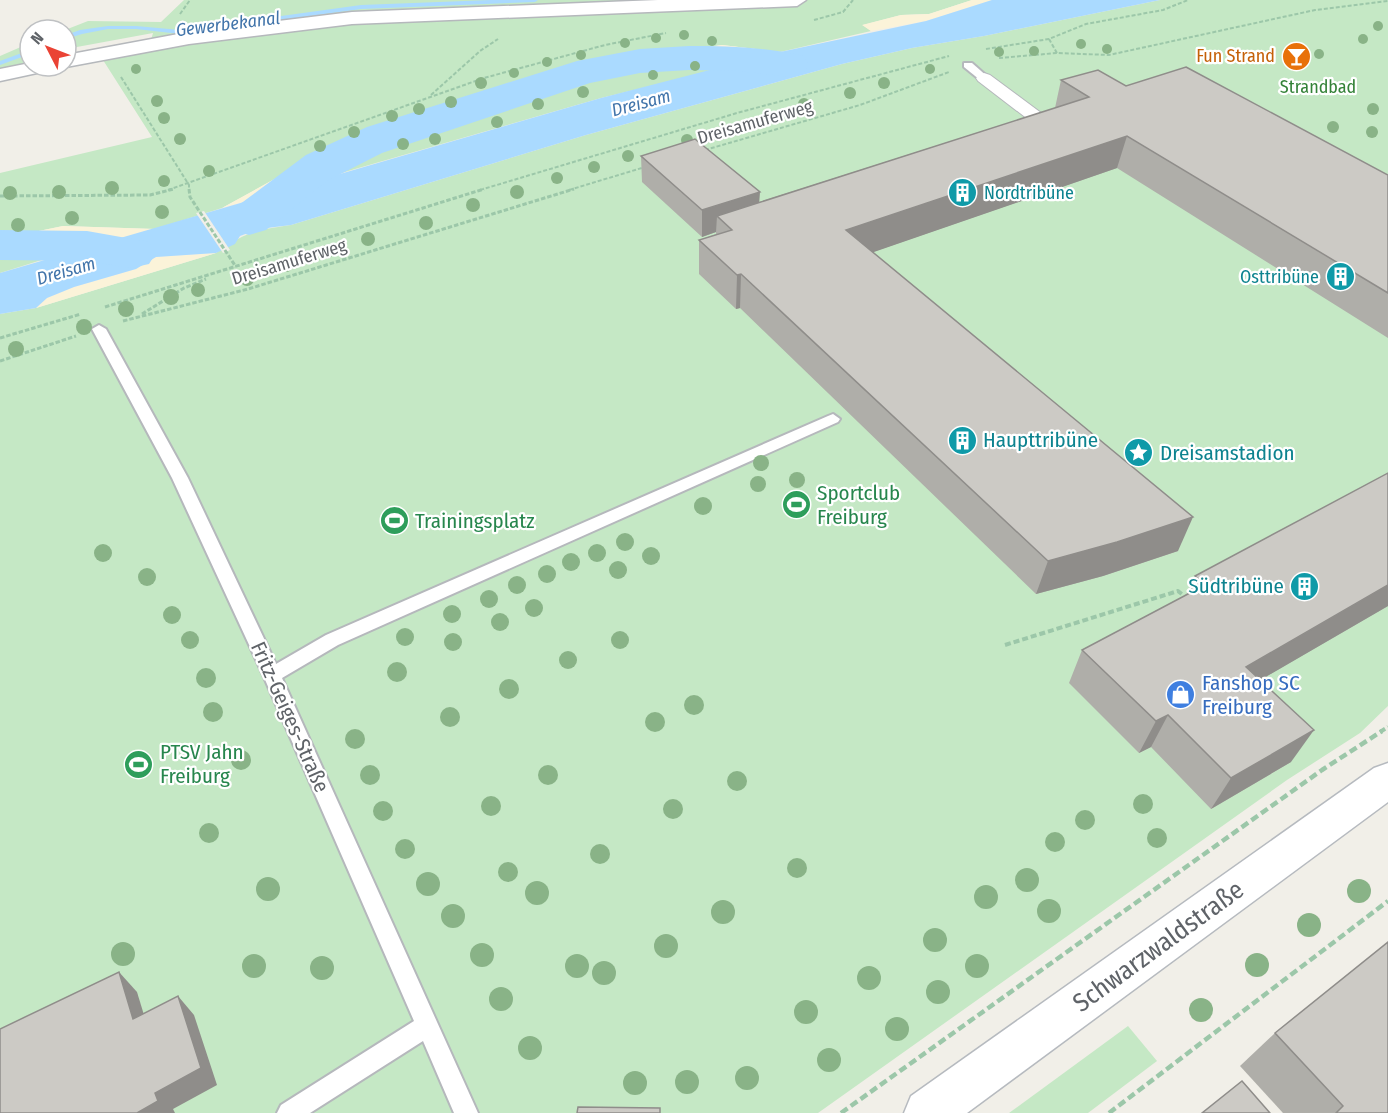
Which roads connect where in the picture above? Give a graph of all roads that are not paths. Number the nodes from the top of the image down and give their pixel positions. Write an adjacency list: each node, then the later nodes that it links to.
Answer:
1 (797, 0): 2 (street)
2 (78, 59)
3 (968, 65): 6 (lane)
4 (18, 71): 5 (street)
5 (0, 75)
6 (984, 78): 7 (street)
7 (1031, 138)
8 (99, 329): 10 (lane, Fritz-Geiges-Straße)
9 (833, 418): 10 (lane)
10 (272, 675): 12 (lane, Fritz-Geiges-Straße)
11 (1388, 780): 15 (street, Schwarzwaldstraße)
12 (426, 1026): 13 (lane); 14 (lane, Fritz-Geiges-Straße)
13 (289, 1113)
14 (466, 1113)
15 (928, 1113)

